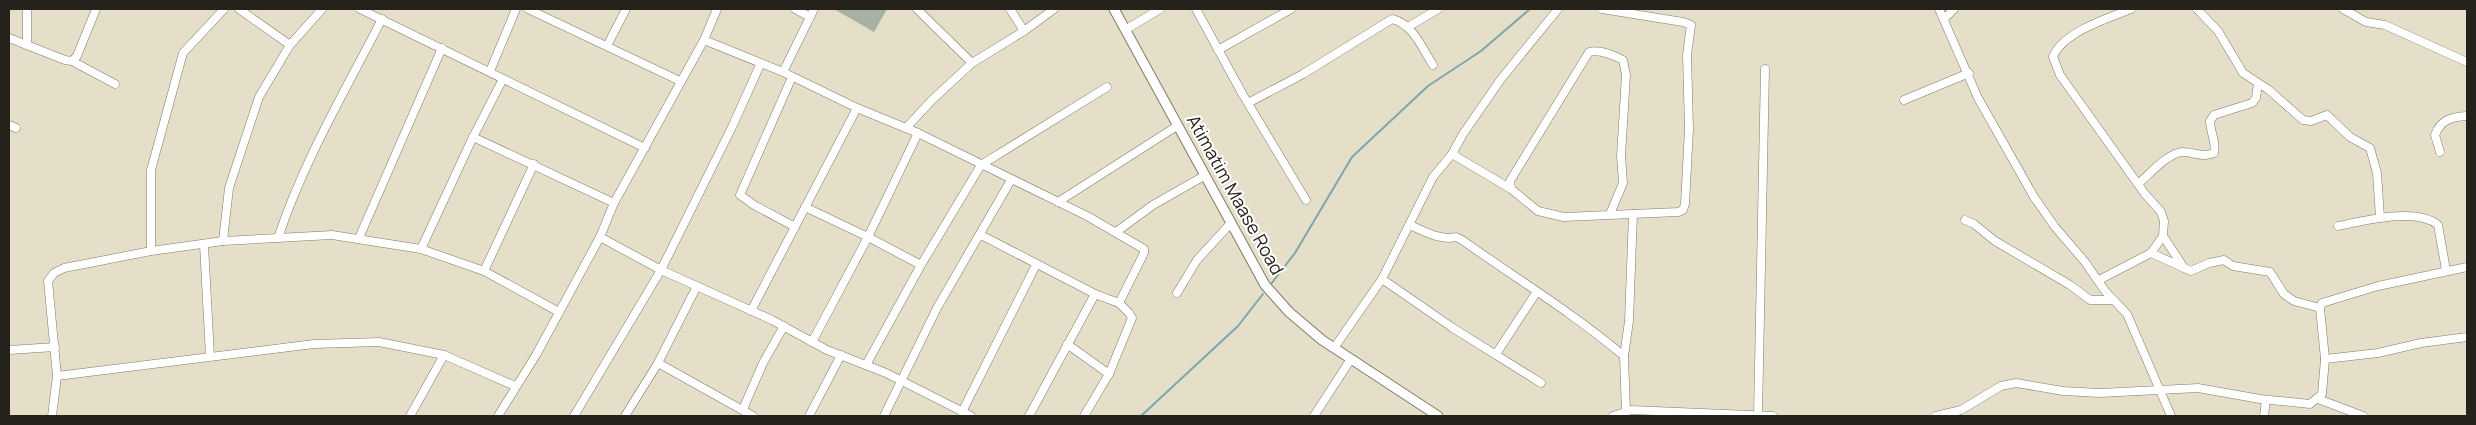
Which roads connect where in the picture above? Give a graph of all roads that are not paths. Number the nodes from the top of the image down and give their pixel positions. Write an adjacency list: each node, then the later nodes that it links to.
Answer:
1 (27, 9): 36 (street)
2 (96, 9): 41 (street)
3 (224, 9): 95 (street)
4 (239, 9): 37 (street)
5 (322, 9): 37 (street)
6 (360, 9): 29 (street)
7 (516, 9): 47 (street)
8 (528, 9): 38 (street)
9 (626, 9): 38 (street)
10 (717, 9): 35 (street)
11 (794, 9): 28 (street)
12 (814, 9): 28 (street)
13 (916, 9): 44 (street)
14 (1010, 9): 33 (street)
15 (1054, 9): 33 (street)
16 (1114, 9): 32 (main road, Atimatim Maase Road)
17 (1160, 9): 32 (street)
18 (1196, 9): 40 (street)
19 (1290, 9): 40 (street)
20 (1438, 9): 31 (street)
21 (1558, 9): 66 (street)
22 (1602, 9): 78 (street)
23 (1939, 9): 30 (street)
24 (1954, 9): 30 (street)
25 (2131, 9): 71 (street)
26 (2197, 9): 53 (street)
27 (2343, 9): 42 (street)
28 (810, 17): 48 (street)
29 (382, 20): 39 (street); 90 (street)
30 (1944, 20): 49 (street)
31 (1408, 27): 45 (street); 57 (street)
32 (1125, 30): 60 (main road, Atimatim Maase Road)
33 (1024, 31): 44 (street)
34 (9, 38): 36 (street)
35 (704, 40): 43 (street); 52 (street)
36 (27, 45): 41 (street)
37 (290, 45): 92 (street)
38 (607, 46): 52 (street)
39 (442, 48): 47 (street); 91 (street)
40 (1218, 50): 57 (street)
41 (72, 60): 54 (street)
42 (2467, 62)
43 (761, 63): 48 (street); 101 (street)
44 (972, 63): 61 (street)
45 (1432, 65)
46 (1766, 69): 143 (street)
47 (490, 71): 51 (street)
48 (783, 72): 50 (street)
49 (1969, 74): 56 (street); 105 (street)
50 (792, 77): 58 (street); 84 (street)
51 (503, 79): 63 (street); 64 (street)
52 (680, 81): 64 (street)
53 (2258, 83): 71 (street); 79 (street)
54 (115, 84)
55 (1107, 87): 68 (street)
56 (1904, 100)
57 (1248, 103): 73 (street)
58 (857, 108): 61 (street); 76 (street)
59 (2467, 116): 65 (street)
60 (1177, 126): 69 (main road, Atimatim Maase Road); 74 (street)
61 (906, 128): 62 (street)
62 (918, 133): 68 (street); 89 (street)
63 (473, 137): 67 (street); 94 (street)
64 (645, 148): 75 (street)
65 (2440, 152)
66 (1452, 154): 72 (street); 82 (street)
67 (534, 164): 75 (street); 103 (street)
68 (981, 165): 70 (street); 97 (street)
69 (1204, 176): 81 (main road, Atimatim Maase Road); 85 (street)
70 (1011, 180): 74 (street); 86 (street)
71 (2138, 184): 87 (street)
72 (1512, 189): 77 (street); 77 (street)
73 (1306, 200)
74 (1058, 202): 85 (street)
75 (614, 204): 88 (street)
76 (805, 207): 84 (street); 89 (street)
77 (1610, 214): 78 (street)
78 (1633, 214): 126 (street)
79 (2380, 217): 83 (street); 102 (street)
80 (1965, 220): 110 (street)
81 (1231, 223): 107 (street); 120 (main road, Atimatim Maase Road)
82 (1410, 225): 104 (street); 108 (street)
83 (2338, 226)
84 (795, 227): 113 (street)
85 (1116, 232): 111 (street)
86 (981, 235): 98 (street); 133 (street)
87 (2163, 236): 96 (street); 100 (street)
88 (600, 237): 101 (street); 114 (street)
89 (868, 237): 97 (street); 117 (street)
90 (278, 238): 91 (street); 92 (street)
91 (359, 238): 94 (street)
92 (223, 241): 93 (street)
93 (204, 245): 95 (street); 125 (street)
94 (422, 249): 103 (street)
95 (151, 251): 119 (street)
96 (2151, 252): 100 (street); 105 (street)
97 (921, 265): 130 (street)
98 (1036, 265): 109 (street); 140 (street)
99 (2467, 267): 102 (street)
100 (2184, 268): 112 (street)
101 (660, 270): 106 (street); 147 (street)
102 (2446, 270): 112 (street)
103 (484, 271): 114 (street)
104 (1382, 279): 120 (street); 122 (street)
105 (2099, 280): 110 (street)
106 (697, 286): 113 (street); 129 (street)
107 (1177, 293)
108 (1536, 293): 122 (street); 126 (street)
109 (1095, 294): 111 (street); 118 (street)
110 (2114, 300): 136 (street)
111 (1119, 303): 131 (street)
112 (2320, 308): 128 (street)
113 (751, 311): 115 (street)
114 (559, 312): 135 (street)
115 (784, 326): 117 (street); 139 (street)
116 (2467, 337): 128 (street)
117 (812, 342): 124 (street)
118 (1067, 344): 131 (street); 153 (street)
119 (55, 347): 121 (street); 132 (street)
120 (1334, 348): 127 (main road, Atimatim Maase Road)
121 (9, 350)
122 (1496, 354): 134 (street)
123 (444, 355): 125 (street); 135 (street); 145 (street)
124 (841, 355): 130 (street); 150 (street)
125 (210, 356): 132 (street)
126 (1624, 356): 141 (street)
127 (1351, 359): 155 (street); 156 (main road, Atimatim Maase Road)
128 (2325, 359): 137 (street)
129 (658, 363): 139 (street); 148 (street)
130 (866, 365): 133 (street)
131 (1109, 374): 154 (street)
132 (57, 376): 144 (street)
133 (900, 381): 140 (street); 151 (street)
134 (1541, 383)
135 (515, 386): 146 (street)
136 (2160, 391): 138 (street); 159 (street); 160 (street)
137 (2318, 399): 138 (street); 162 (street)
138 (2266, 400): 161 (street)
139 (743, 409): 149 (street)
140 (962, 412): 152 (street)
141 (1626, 412): 142 (street); 157 (street)
142 (1642, 413): 143 (street)
143 (1758, 415): 158 (street)
144 (52, 416)
145 (410, 416)
146 (498, 416)
147 (574, 416)
148 (625, 416)
149 (753, 416)
150 (809, 416)
151 (884, 416)
152 (971, 416)
153 (1029, 416)
154 (1084, 416)
155 (1314, 416)
156 (1438, 416)
157 (1613, 416)
158 (1773, 416)
159 (1936, 416)
160 (2171, 416)
161 (2264, 416)
162 (2363, 416)

